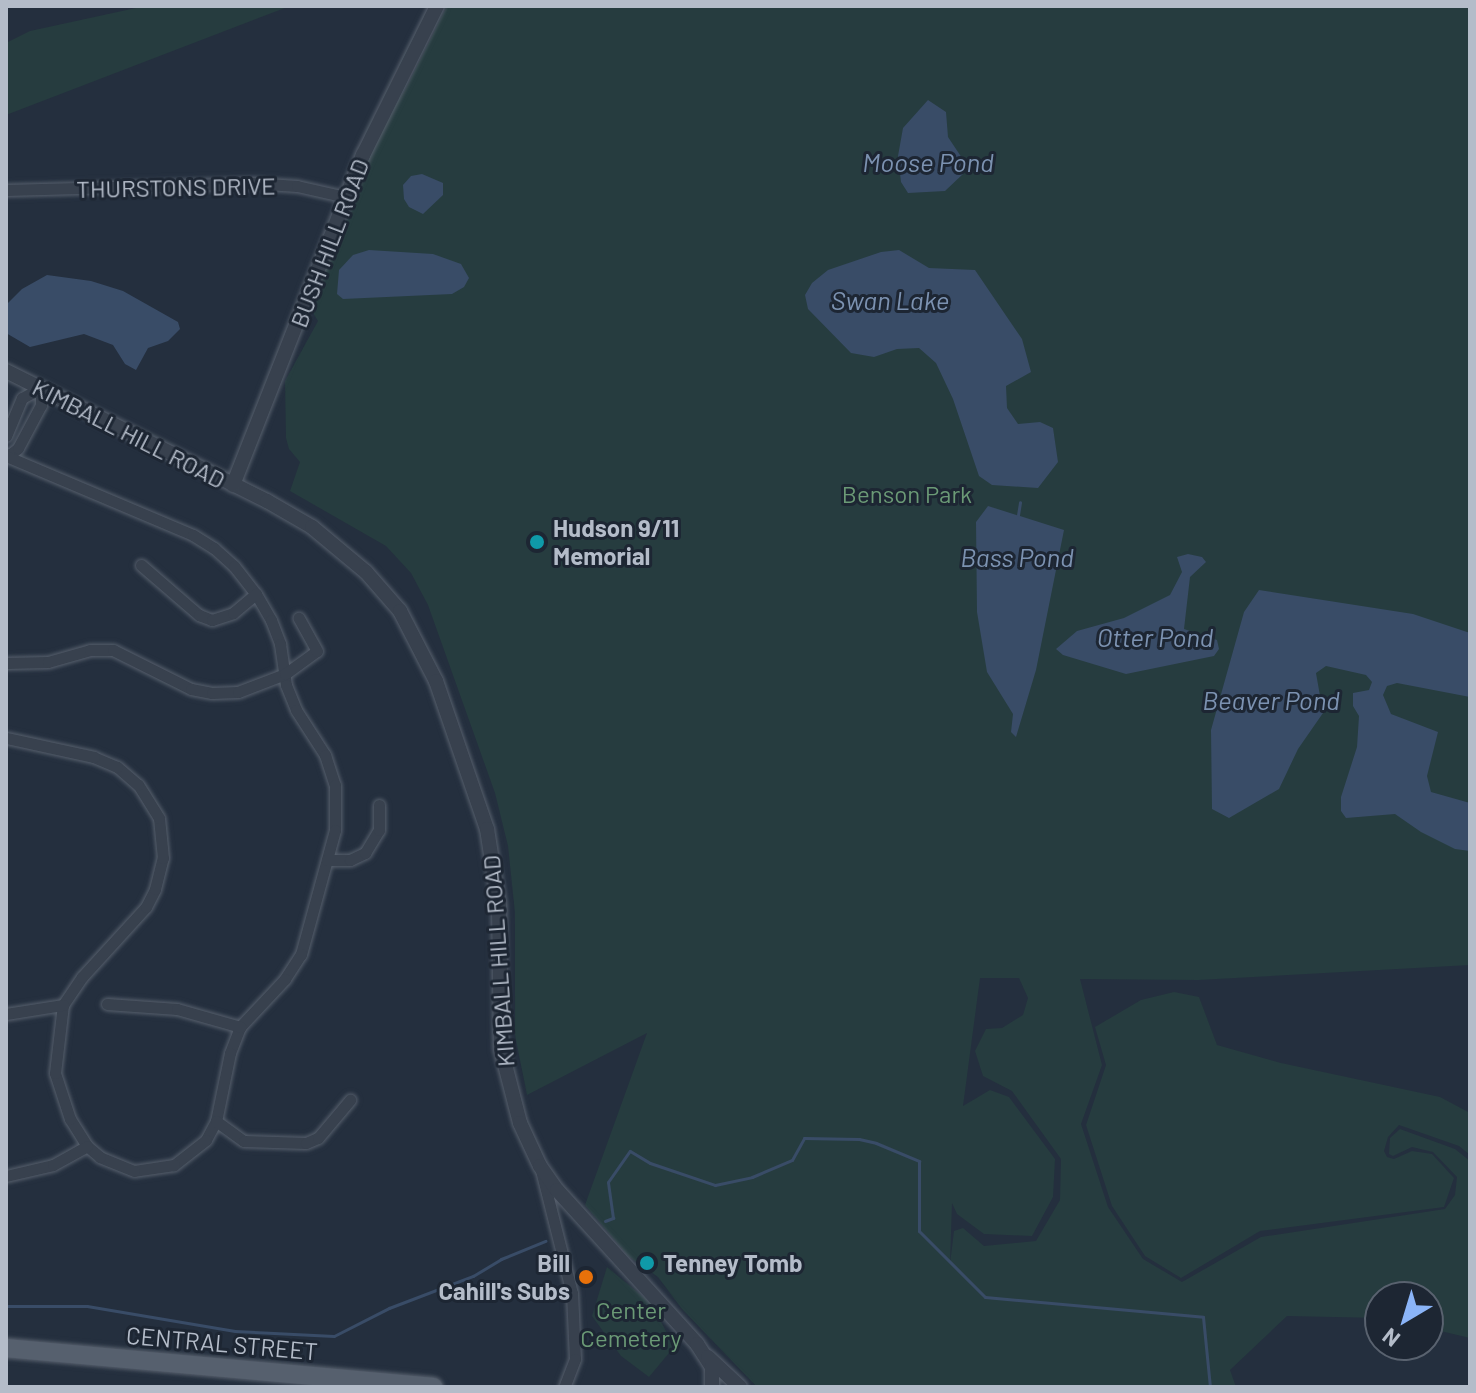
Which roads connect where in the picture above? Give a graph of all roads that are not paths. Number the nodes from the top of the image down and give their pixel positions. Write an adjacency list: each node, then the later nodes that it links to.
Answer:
1 (437, 6): 3 (street, BUSH HILL ROAD)
2 (6, 190): 3 (street, THURSTONS DRIVE)
3 (346, 197): 8 (street, BUSH HILL ROAD)
4 (6, 371): 5 (street, KIMBALL HILL ROAD)
5 (41, 388): 6 (street); 7 (street); 8 (street, KIMBALL HILL ROAD)
6 (6, 436)
7 (6, 455): 10 (street)
8 (233, 485): 24 (street, KIMBALL HILL ROAD)
9 (141, 565): 10 (street)
10 (256, 594): 13 (street)
11 (299, 618): 13 (street)
12 (6, 663): 13 (street)
13 (285, 674): 16 (street)
14 (6, 738): 18 (street)
15 (379, 805): 16 (street)
16 (327, 860): 20 (street)
17 (107, 1004): 20 (street)
18 (63, 1005): 19 (street); 23 (street)
19 (6, 1014)
20 (240, 1027): 22 (street)
21 (350, 1100): 22 (street)
22 (216, 1121): 23 (street)
23 (87, 1146): 25 (street)
24 (540, 1166): 27 (street, KIMBALL HILL ROAD); 29 (street)
25 (6, 1176)
26 (6, 1348): 28 (main road, CENTRAL STREET)
27 (704, 1354): 30 (street, KIMBALL HILL ROAD); 31 (street)
28 (433, 1387)
29 (564, 1387)
30 (712, 1387)
31 (740, 1387)

